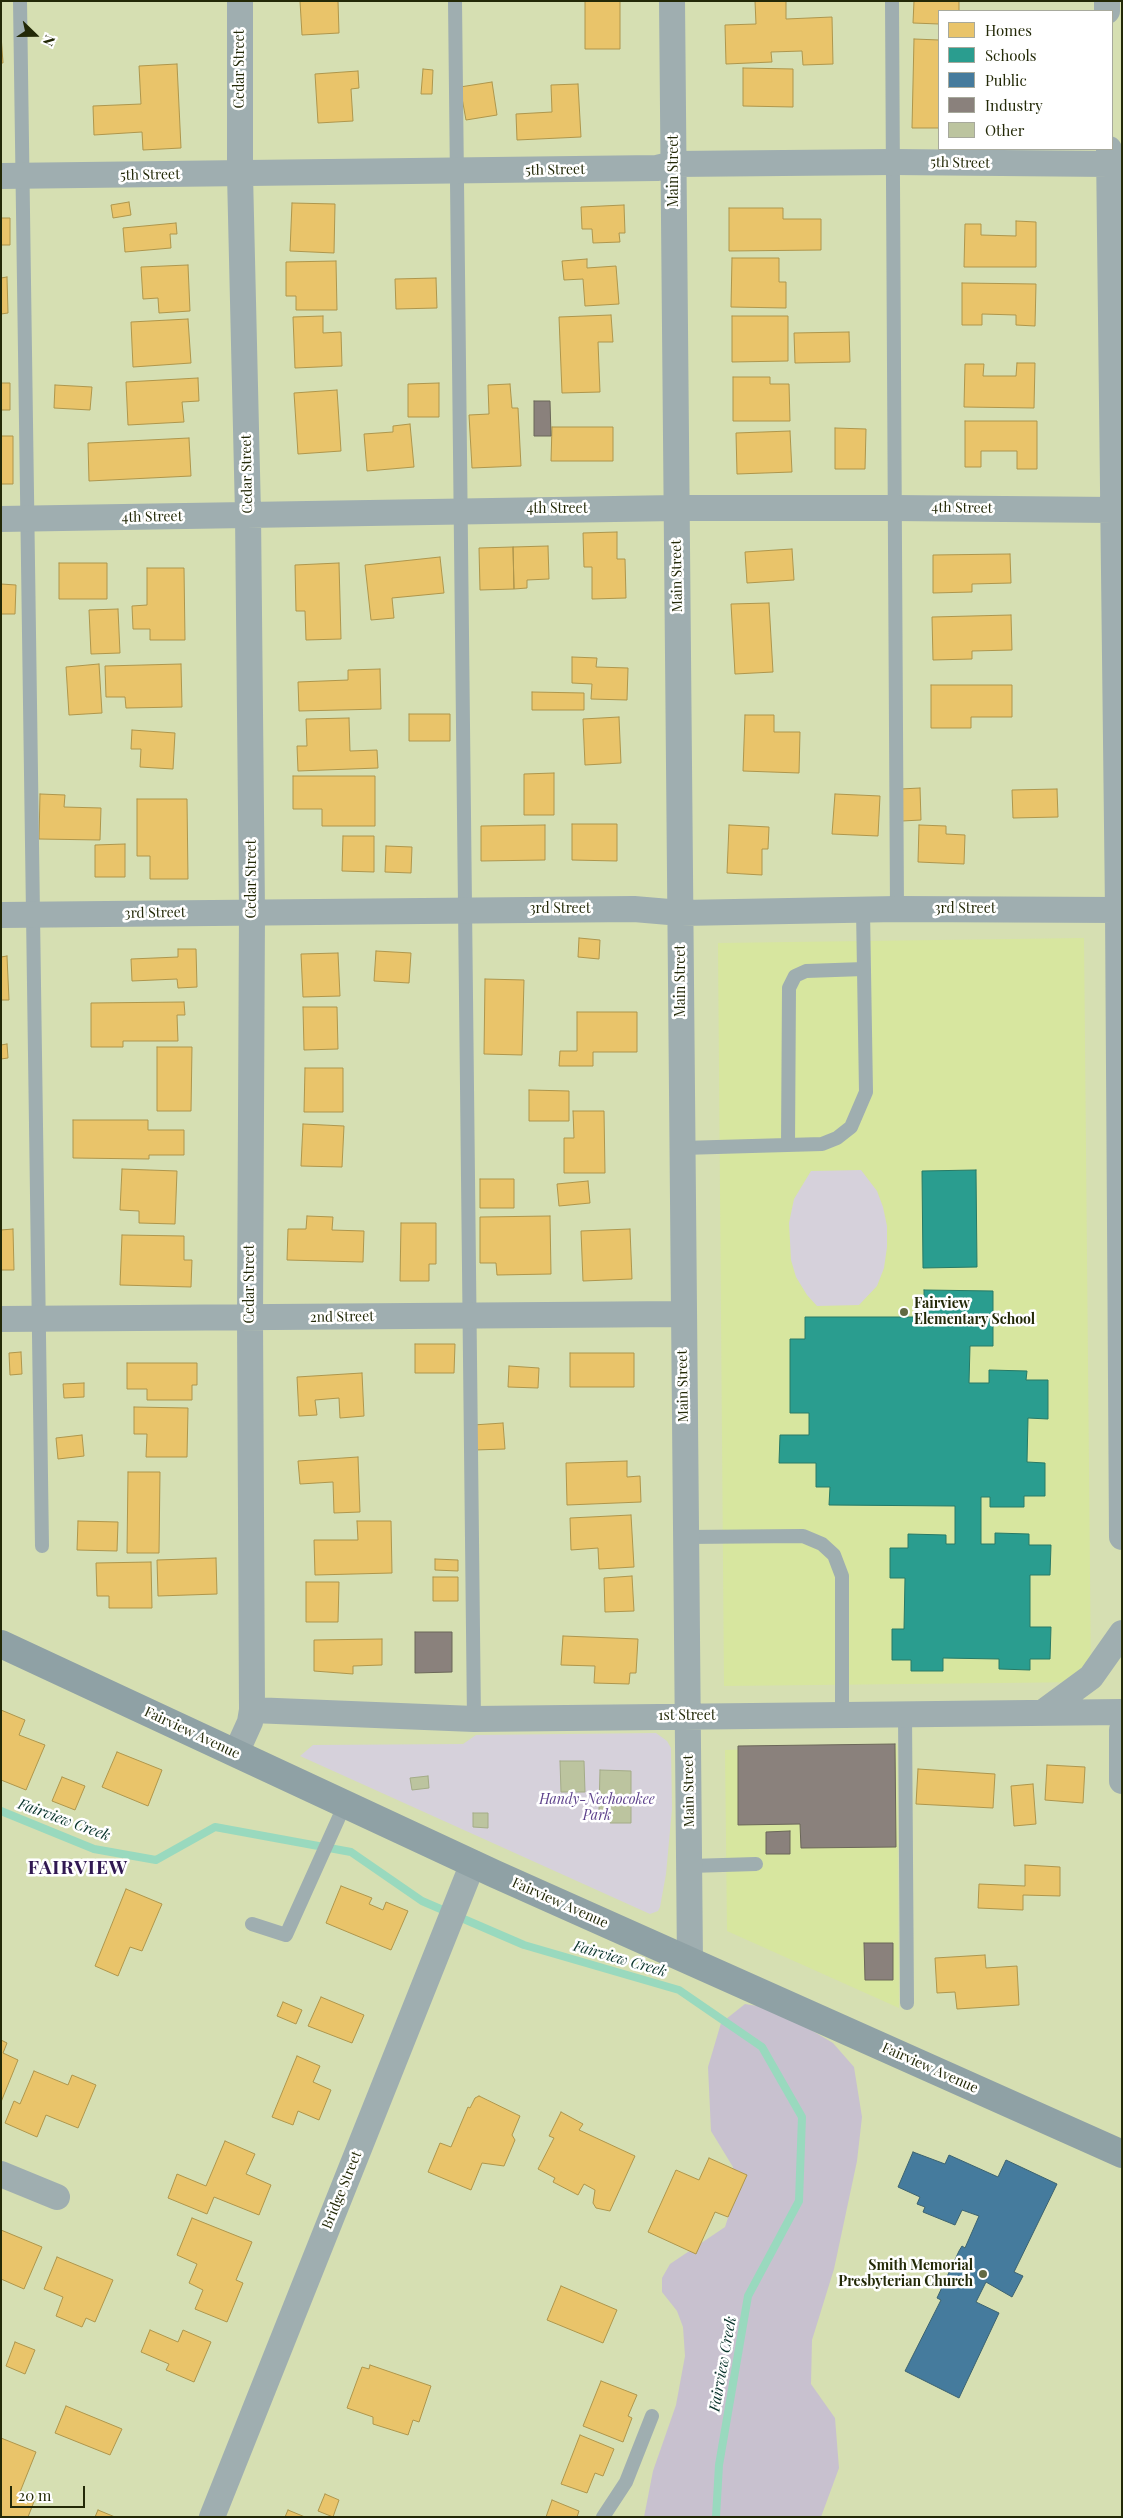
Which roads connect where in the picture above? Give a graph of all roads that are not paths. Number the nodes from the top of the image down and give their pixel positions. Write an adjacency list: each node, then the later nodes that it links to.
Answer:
1 (20, 1): 11 (lane)
2 (240, 1): 10 (street, Cedar Street)
3 (455, 1): 9 (lane)
4 (672, 1): 8 (street, Main Street)
5 (892, 1): 7 (lane)
6 (1109, 156): 7 (street, 5th Street); 15 (street)
7 (893, 162): 8 (street, 5th Street); 13 (lane)
8 (674, 164): 9 (street, 5th Street); 12 (street, Main Street)
9 (457, 171): 10 (street, 5th Street); 14 (lane)
10 (240, 174): 11 (street, 5th Street); 16 (street, Cedar Street)
11 (12, 176): 18 (lane)
12 (676, 508): 13 (street, 4th Street); 14 (street, 4th Street); 25 (street, Main Street)
13 (895, 508): 15 (street, 4th Street); 22 (lane)
14 (461, 510): 16 (street, 4th Street); 20 (lane)
15 (1113, 510): 19 (street)
16 (248, 514): 18 (street, 4th Street); 24 (street, Cedar Street)
17 (1, 520): 18 (street, 4th Street)
18 (28, 520): 27 (lane)
19 (1120, 878): 23 (street)
20 (465, 910): 24 (street, 3rd Street); 25 (street, 3rd Street); 33 (lane)
21 (863, 910): 22 (street, 3rd Street); 25 (street, 3rd Street); 28 (lane)
22 (897, 910): 23 (street, 3rd Street)
23 (1118, 910): 31 (street)
24 (252, 911): 27 (street, 3rd Street); 35 (street, Cedar Street)
25 (681, 914): 30 (street, Main Street)
26 (1, 915): 27 (street, 3rd Street)
27 (33, 915): 34 (lane)
28 (864, 969): 29 (lane); 29 (lane)
29 (788, 1145): 30 (lane)
30 (682, 1148): 32 (street, Main Street)
31 (1121, 1237): 37 (street)
32 (682, 1314): 33 (street, 2nd Street); 38 (street, Main Street)
33 (469, 1316): 35 (street, 2nd Street); 49 (lane)
34 (39, 1318): 35 (street, 2nd Street); 36 (street, 2nd Street); 40 (lane)
35 (250, 1318): 43 (street, Cedar Street)
36 (1, 1319)
37 (1122, 1525): 39 (street)
38 (686, 1537): 46 (lane); 48 (street, Main Street)
39 (1122, 1537)
40 (42, 1546)
41 (1122, 1633): 45 (street)
42 (1, 1644): 51 (main road, Fairview Avenue)
43 (252, 1710): 49 (street, 1st Street); 51 (street, Cedar Street)
44 (1122, 1712): 45 (street, 1st Street)
45 (1042, 1713): 47 (street, 1st Street)
46 (842, 1714): 47 (street, 1st Street); 48 (street, 1st Street)
47 (905, 1714): 59 (lane)
48 (688, 1716): 49 (street, 1st Street); 56 (street, Main Street)
49 (474, 1719)
50 (1122, 1730): 52 (street)
51 (236, 1753): 53 (main road, Fairview Avenue)
52 (1122, 1781)
53 (345, 1804): 54 (main road, Fairview Avenue); 57 (lane)
54 (473, 1863): 58 (main road, Fairview Avenue); 64 (street, Bridge Street)
55 (756, 1864): 56 (lane)
56 (690, 1866): 58 (street, Main Street)
57 (252, 1924)
58 (690, 1961): 60 (main road, Fairview Avenue)
59 (907, 2003)
60 (1122, 2154)
61 (1, 2174): 62 (street)
62 (57, 2197)
63 (652, 2416): 65 (lane)
64 (212, 2517)
65 (603, 2517)

